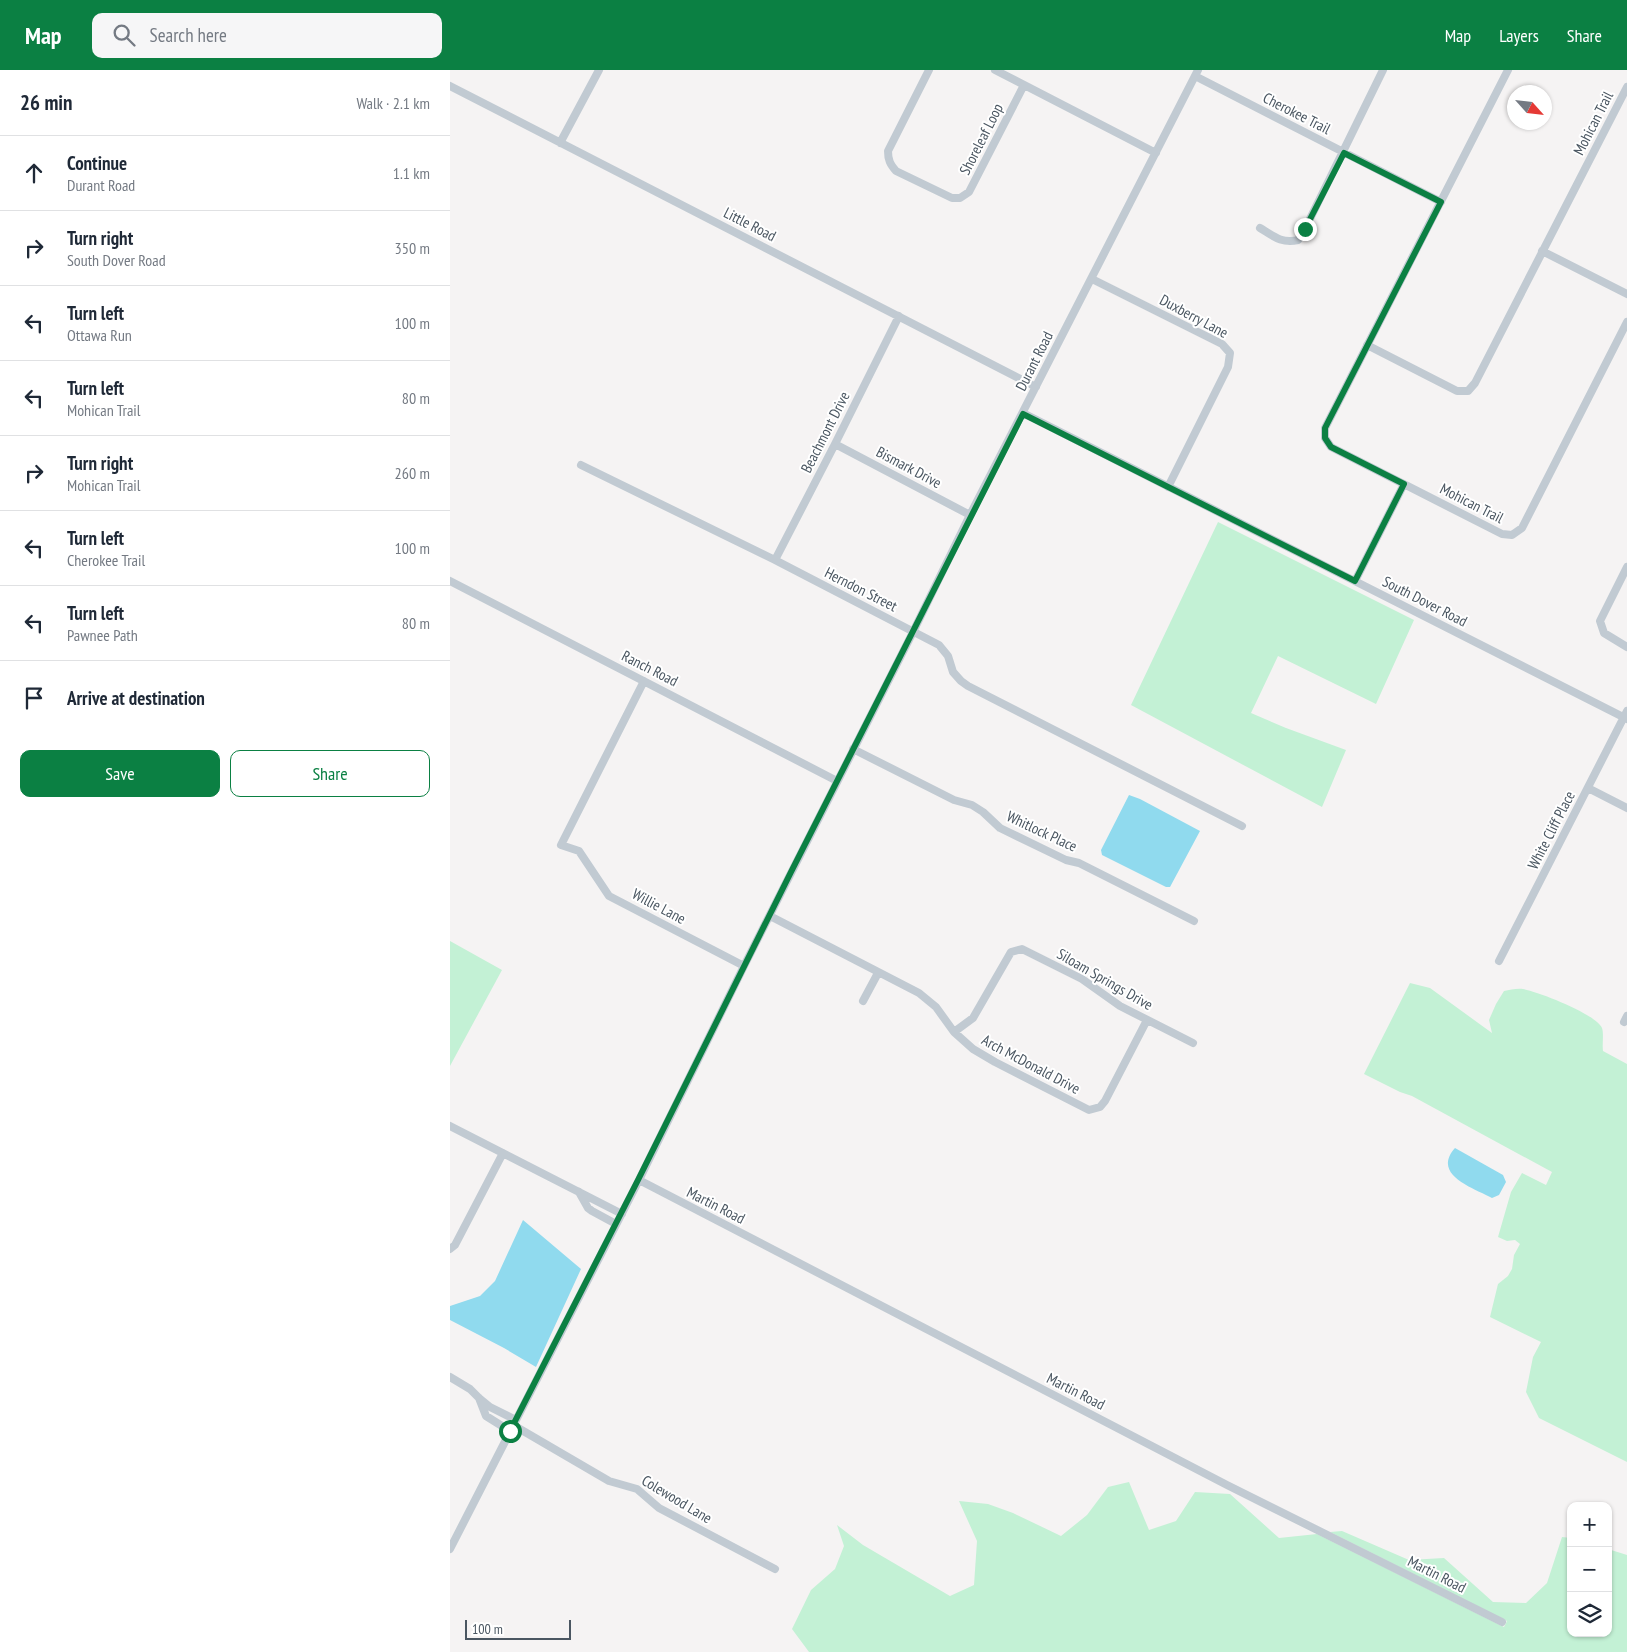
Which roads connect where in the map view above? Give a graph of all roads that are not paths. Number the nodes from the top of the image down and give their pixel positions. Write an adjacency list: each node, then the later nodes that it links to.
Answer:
1 (599, 70): 10 (street)
2 (929, 70): 7 (street, Shoreleaf Loop)
3 (995, 70): 7 (street)
4 (1383, 70): 12 (street)
5 (1508, 70): 13 (street, Mohican Trail)
6 (1196, 73): 11 (street, Durant Road); 12 (street, Cherokee Trail)
7 (1024, 85): 11 (street)
8 (450, 86): 10 (street, Little Road)
9 (1627, 87): 15 (street, Mohican Trail)
10 (560, 143): 18 (street, Little Road)
11 (1156, 153): 16 (street, Durant Road)
12 (1344, 153): 13 (street, Cherokee Trail); 14 (street)
13 (1441, 202): 20 (street, Mohican Trail)
14 (1260, 228)
15 (1542, 251): 17 (street); 20 (street, Mohican Trail)
16 (1092, 279): 21 (street, Durant Road); 26 (street, Duxberry Lane)
17 (1627, 294)
18 (899, 316): 21 (street, Little Road); 23 (street, Beachmont Drive)
19 (1627, 322): 25 (street, Mohican Trail)
20 (1367, 345): 25 (street, Mohican Trail)
21 (1036, 387): 22 (street, Durant Road)
22 (1023, 414): 26 (street, South Dover Road); 27 (street, Durant Road)
23 (835, 444): 27 (street, Bismark Drive); 28 (street, Beachmont Drive)
24 (581, 465): 28 (street, Herndon Street)
25 (1404, 484): 31 (street)
26 (1168, 487): 31 (street, South Dover Road)
27 (970, 515): 32 (street, Durant Road)
28 (775, 560): 32 (street, Herndon Street)
29 (1627, 567): 33 (street)
30 (450, 581): 34 (street, Ranch Road)
31 (1355, 581): 35 (street, South Dover Road)
32 (914, 632): 36 (street, Durant Road); 40 (street, Herndon Street)
33 (1627, 647)
34 (644, 681): 37 (street, Ranch Road); 44 (street, Willie Lane)
35 (1626, 716): 38 (street, White Cliff Place)
36 (853, 749): 37 (street, Durant Road); 42 (street, Whitlock Place)
37 (837, 781): 41 (street, Durant Road)
38 (1588, 788): 39 (street); 43 (street, White Cliff Place)
39 (1627, 808)
40 (1242, 826)
41 (770, 916): 44 (street, Durant Road); 45 (street, Arch McDonald Drive)
42 (1194, 921)
43 (1499, 961)
44 (744, 966): 52 (street, Durant Road)
45 (878, 973): 46 (street); 48 (street, Arch McDonald Drive)
46 (863, 1001)
47 (1147, 1020): 48 (street, Siloam Springs Drive); 48 (street, Arch McDonald Drive); 49 (street, Siloam Springs Drive)
48 (954, 1032)
49 (1193, 1043)
50 (450, 1126): 51 (street)
51 (503, 1153): 53 (street); 56 (street)
52 (638, 1180): 54 (street, Durant Road); 62 (street, Martin Road)
53 (579, 1192): 54 (street); 55 (street)
54 (622, 1214): 55 (street, Durant Road)
55 (616, 1224): 59 (street, Durant Road)
56 (450, 1249)
57 (450, 1377): 58 (street, Colewood Lane)
58 (478, 1398): 59 (street, Colewood Lane); 59 (street, Colewood Lane)
59 (513, 1425): 60 (street, Durant Road); 61 (street, Colewood Lane)
60 (450, 1549)
61 (775, 1569)
62 (1502, 1622)

